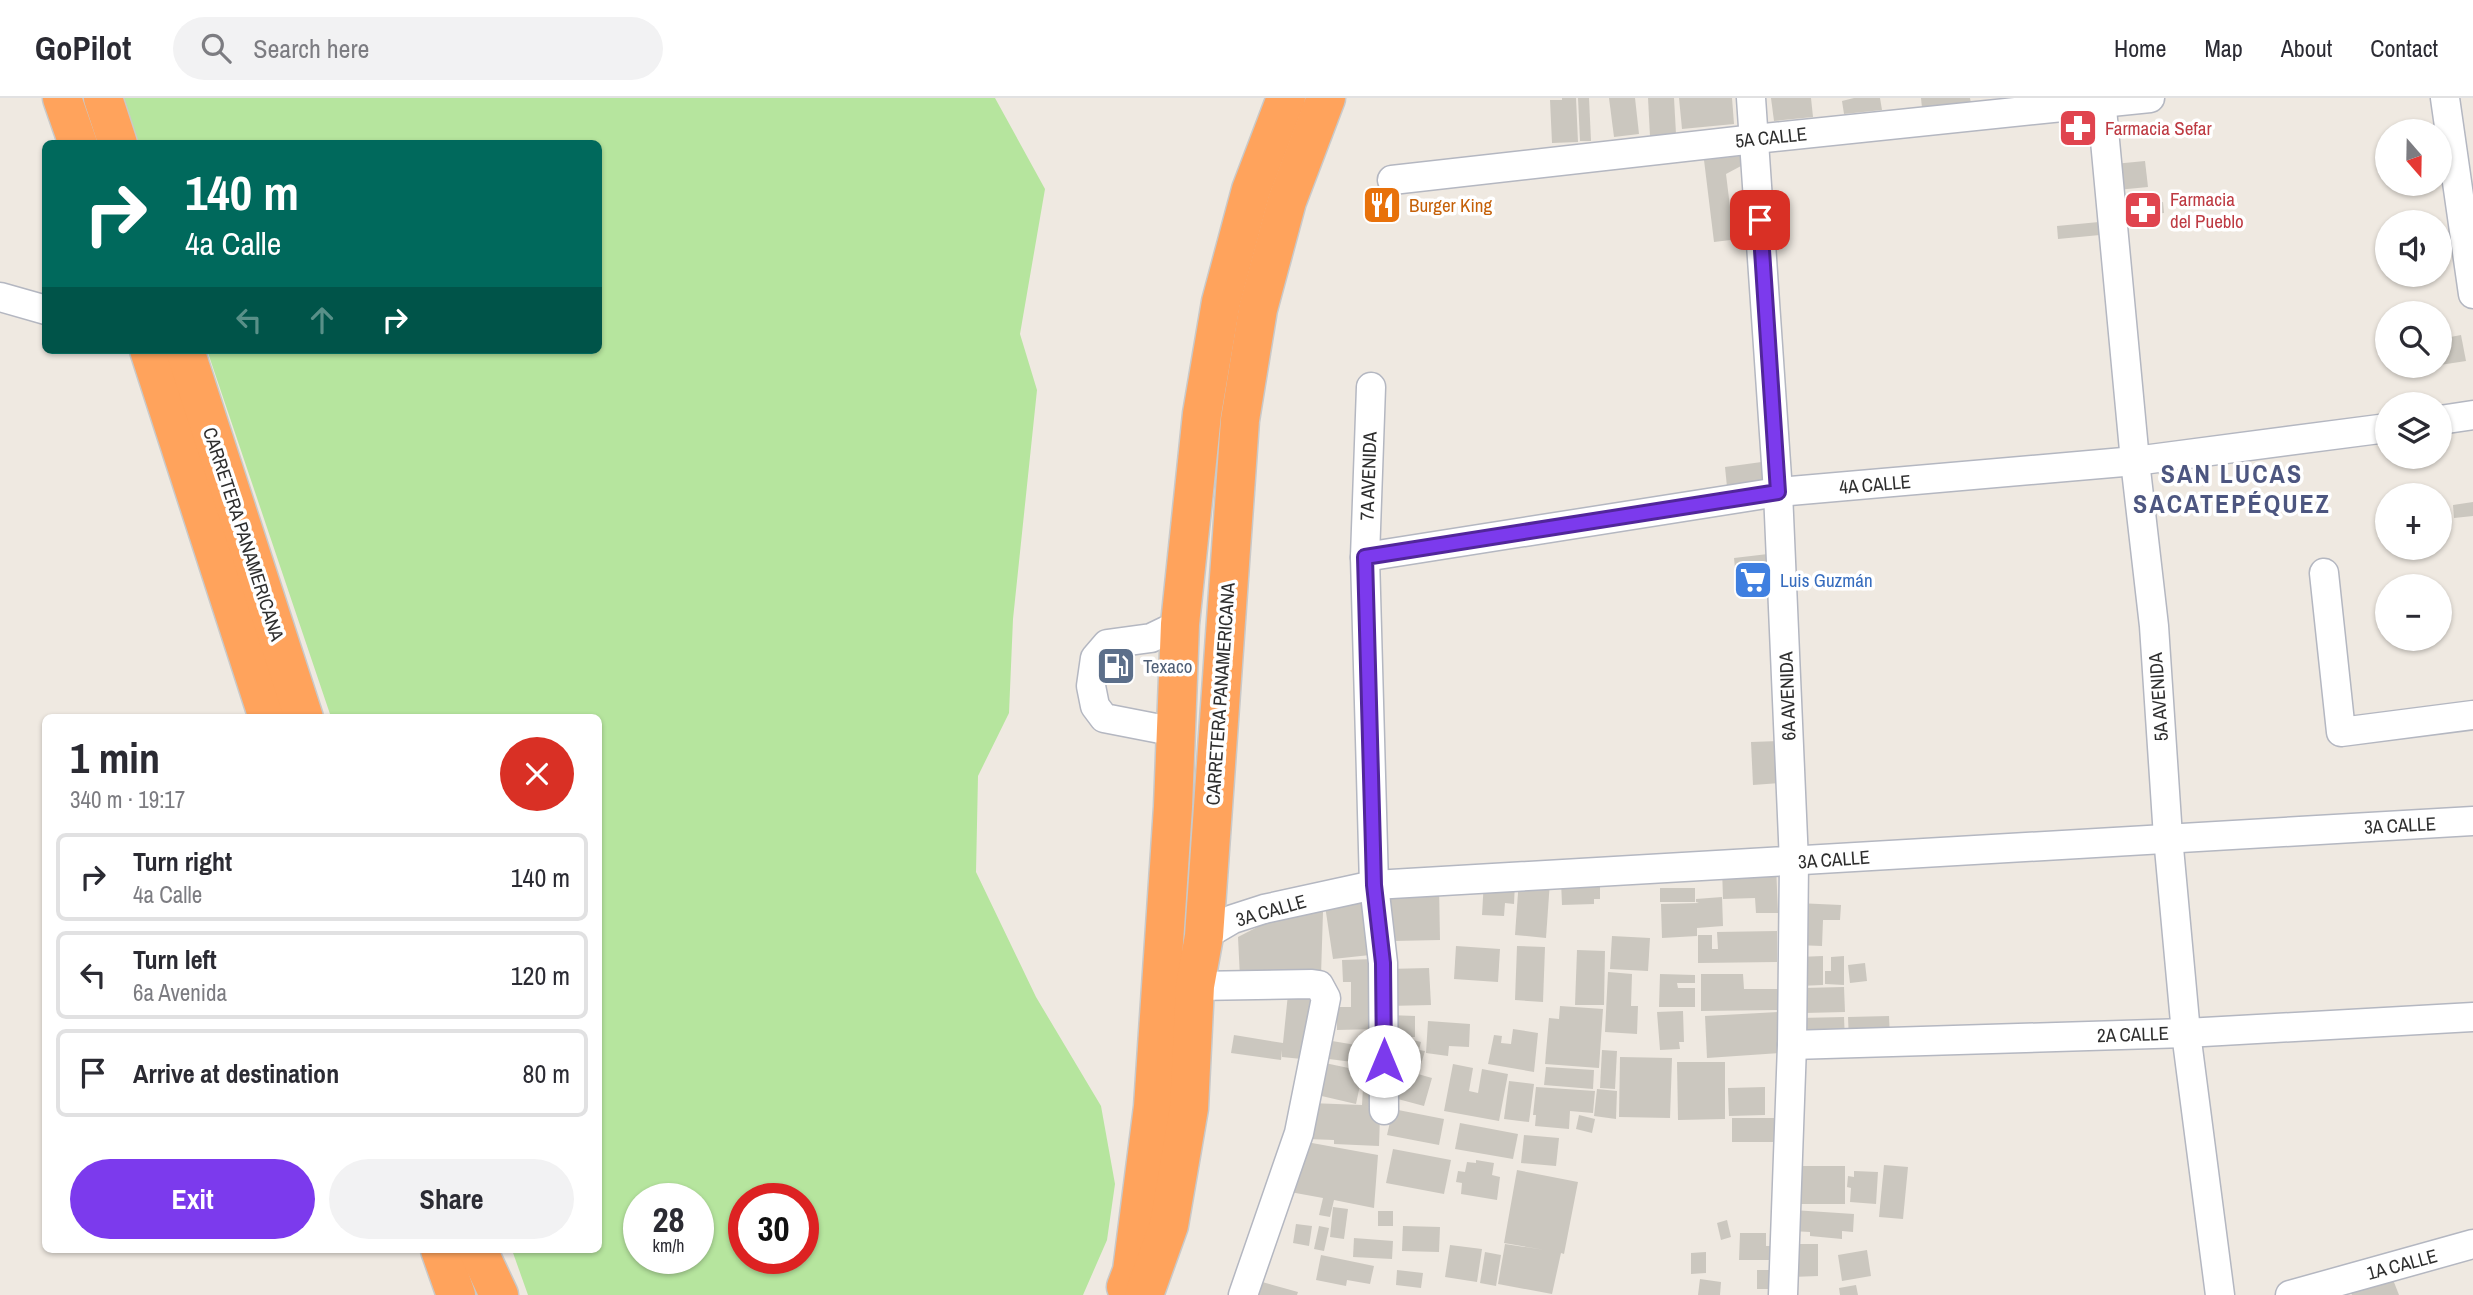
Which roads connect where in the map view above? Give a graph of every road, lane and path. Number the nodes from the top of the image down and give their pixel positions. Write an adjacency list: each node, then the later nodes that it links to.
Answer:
1 (62, 98): 10 (highway)
2 (103, 98): 11 (highway)
3 (1286, 98): 26 (highway, CARRETERA PANAMERICANA)
4 (1326, 98): 35 (highway, CARRETERA PANAMERICANA)
5 (1751, 98): 9 (street, 6A AVENIDA)
6 (2150, 98): 8 (street, 5A CALLE)
7 (2445, 98): 13 (street)
8 (2102, 100): 9 (street, 5A CALLE); 22 (street, 5A AVENIDA)
9 (1755, 139): 12 (street, 5A CALLE); 23 (street, 6A AVENIDA)
10 (77, 140)
11 (117, 140)
12 (1392, 180)
13 (2473, 294)
14 (0, 297): 15 (street)
15 (42, 309)
16 (150, 354): 27 (highway, CARRETERA PANAMERICANA)
17 (186, 354): 28 (highway, CARRETERA PANAMERICANA)
18 (1371, 387): 24 (street, 7A AVENIDA)
19 (2473, 415): 20 (street)
20 (2452, 418)
21 (2375, 430): 22 (street, 4A CALLE)
22 (2135, 461): 23 (street, 4A CALLE); 32 (street, 5A AVENIDA)
23 (1778, 492): 24 (street, 4A CALLE); 33 (street, 6A AVENIDA)
24 (1365, 557): 34 (street, 7A AVENIDA)
25 (2324, 573): 29 (street)
26 (1180, 624): 30 (highway, CARRETERA PANAMERICANA); 30 (street)
27 (267, 714)
28 (303, 714)
29 (2473, 715)
30 (1176, 732): 46 (highway, CARRETERA PANAMERICANA)
31 (2473, 821): 32 (street, 3A CALLE)
32 (2168, 837): 33 (street, 3A CALLE); 38 (street, 5A AVENIDA)
33 (1794, 862): 34 (street, 3A CALLE); 39 (street, 6A AVENIDA)
34 (1374, 885): 35 (street, 3A CALLE); 40 (street, 7A AVENIDA)
35 (1204, 936): 36 (highway, CARRETERA PANAMERICANA)
36 (1195, 986): 47 (highway, CARRETERA PANAMERICANA); 48 (street)
37 (2473, 1017): 38 (street, 2A CALLE)
38 (2186, 1033): 39 (street, 2A CALLE); 50 (street, 5A AVENIDA)
39 (1792, 1045): 49 (street, 6A AVENIDA)
40 (1384, 1110)
41 (2473, 1244): 51 (street, 1A CALLE)
42 (441, 1253): 44 (highway)
43 (479, 1253): 45 (highway)
44 (456, 1295)
45 (499, 1295)
46 (1123, 1295)
47 (1144, 1295)
48 (1242, 1295)
49 (1783, 1295)
50 (2220, 1295)
51 (2290, 1295)

